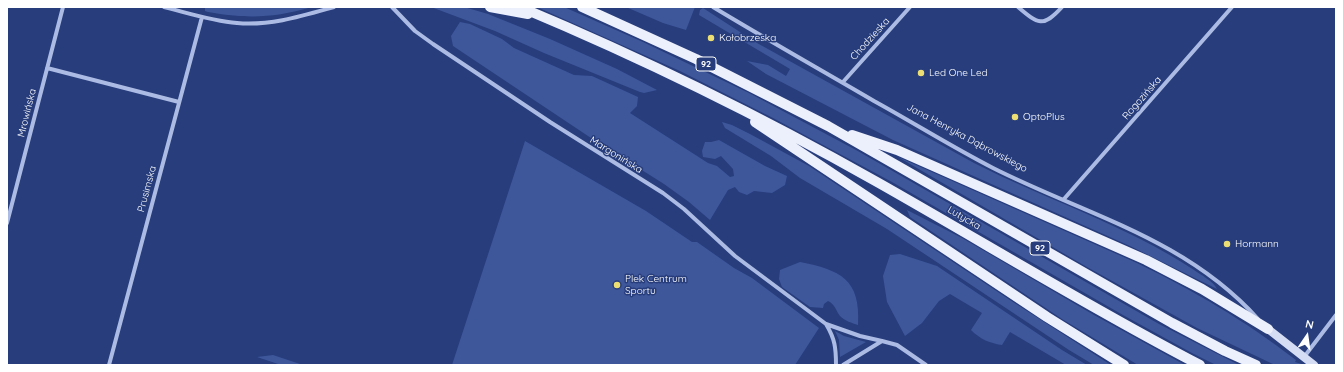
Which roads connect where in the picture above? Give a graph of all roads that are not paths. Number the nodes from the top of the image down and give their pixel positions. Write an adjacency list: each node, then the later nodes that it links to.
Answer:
1 (63, 7): 16 (street, Mrowińska)
2 (164, 7): 15 (street)
3 (334, 7): 15 (street)
4 (392, 7): 24 (street, Margonińska)
5 (490, 7): 14 (main road)
6 (520, 7): 14 (main road, 92)
7 (582, 7): 20 (main road, 92)
8 (713, 7): 13 (street, Jana Henryka Dąbrowskiego)
9 (910, 7): 17 (street, Chodzieska)
10 (1018, 7): 11 (street)
11 (1062, 7)
12 (1232, 7): 21 (street, Rogozińska)
13 (720, 9): 17 (street, Jana Henryka Dąbrowskiego)
14 (542, 16): 18 (main road, 92)
15 (202, 17): 19 (street, Prusimska)
16 (47, 68): 19 (street); 22 (street, Mrowińska)
17 (843, 82): 21 (street, Jana Henryka Dąbrowskiego)
18 (714, 95): 32 (main road); 33 (main road, Lutycka / 92)
19 (179, 102): 28 (street, Prusimska)
20 (828, 126): 25 (main road); 34 (main road, Lutycka / 92)
21 (1064, 199): 25 (street, Jana Henryka Dąbrowskiego)
22 (7, 223)
23 (1336, 315): 27 (street)
24 (826, 324): 26 (street, Margonińska); 29 (street, Margonińska)
25 (1268, 329): 27 (main road)
26 (882, 341): 30 (street); 31 (street, Margonińska)
27 (1304, 357): 35 (main road)
28 (109, 365)
29 (836, 365)
30 (843, 365)
31 (926, 365)
32 (1124, 365)
33 (1200, 365)
34 (1256, 365)
35 (1314, 365)

